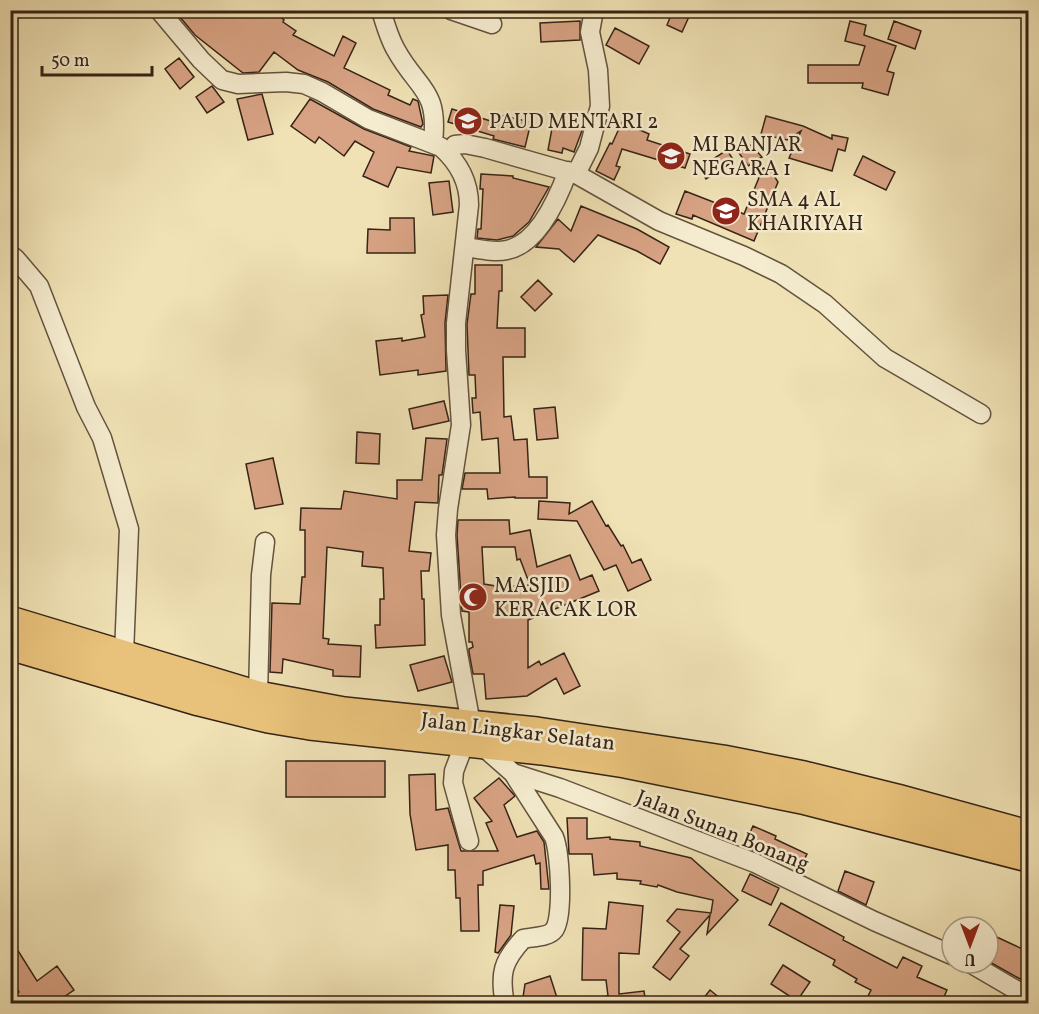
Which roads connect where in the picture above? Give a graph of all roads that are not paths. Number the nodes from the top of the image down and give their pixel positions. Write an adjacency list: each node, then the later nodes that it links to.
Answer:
1 (159, 10): 6 (street)
2 (381, 10): 6 (street)
3 (451, 10): 5 (street)
4 (594, 10): 8 (street)
5 (492, 24)
6 (433, 142): 7 (street)
7 (449, 154): 8 (street); 9 (street)
8 (572, 172): 9 (street); 11 (street)
9 (465, 247): 18 (street)
10 (15, 258): 16 (street)
11 (981, 414)
12 (265, 542): 17 (street)
13 (10, 620): 14 (highway, Jalan Lingkar Selatan)
14 (47, 644): 15 (highway, Jalan Lingkar Selatan); 16 (highway, Jalan Lingkar Selatan); 18 (highway, Jalan Lingkar Selatan)
15 (10, 646)
16 (124, 654): 17 (highway, Jalan Lingkar Selatan)
17 (258, 695): 18 (highway, Jalan Lingkar Selatan)
18 (472, 737): 19 (street, Jalan Sunan Bonang); 20 (highway, Jalan Lingkar Selatan); 21 (street); 22 (highway, Jalan Lingkar Selatan)
19 (513, 772): 23 (street, Jalan Sunan Bonang); 26 (street)
20 (1029, 834)
21 (469, 841)
22 (1029, 858)
23 (940, 950)
24 (991, 975): 25 (street)
25 (1029, 997)
26 (505, 1004)

